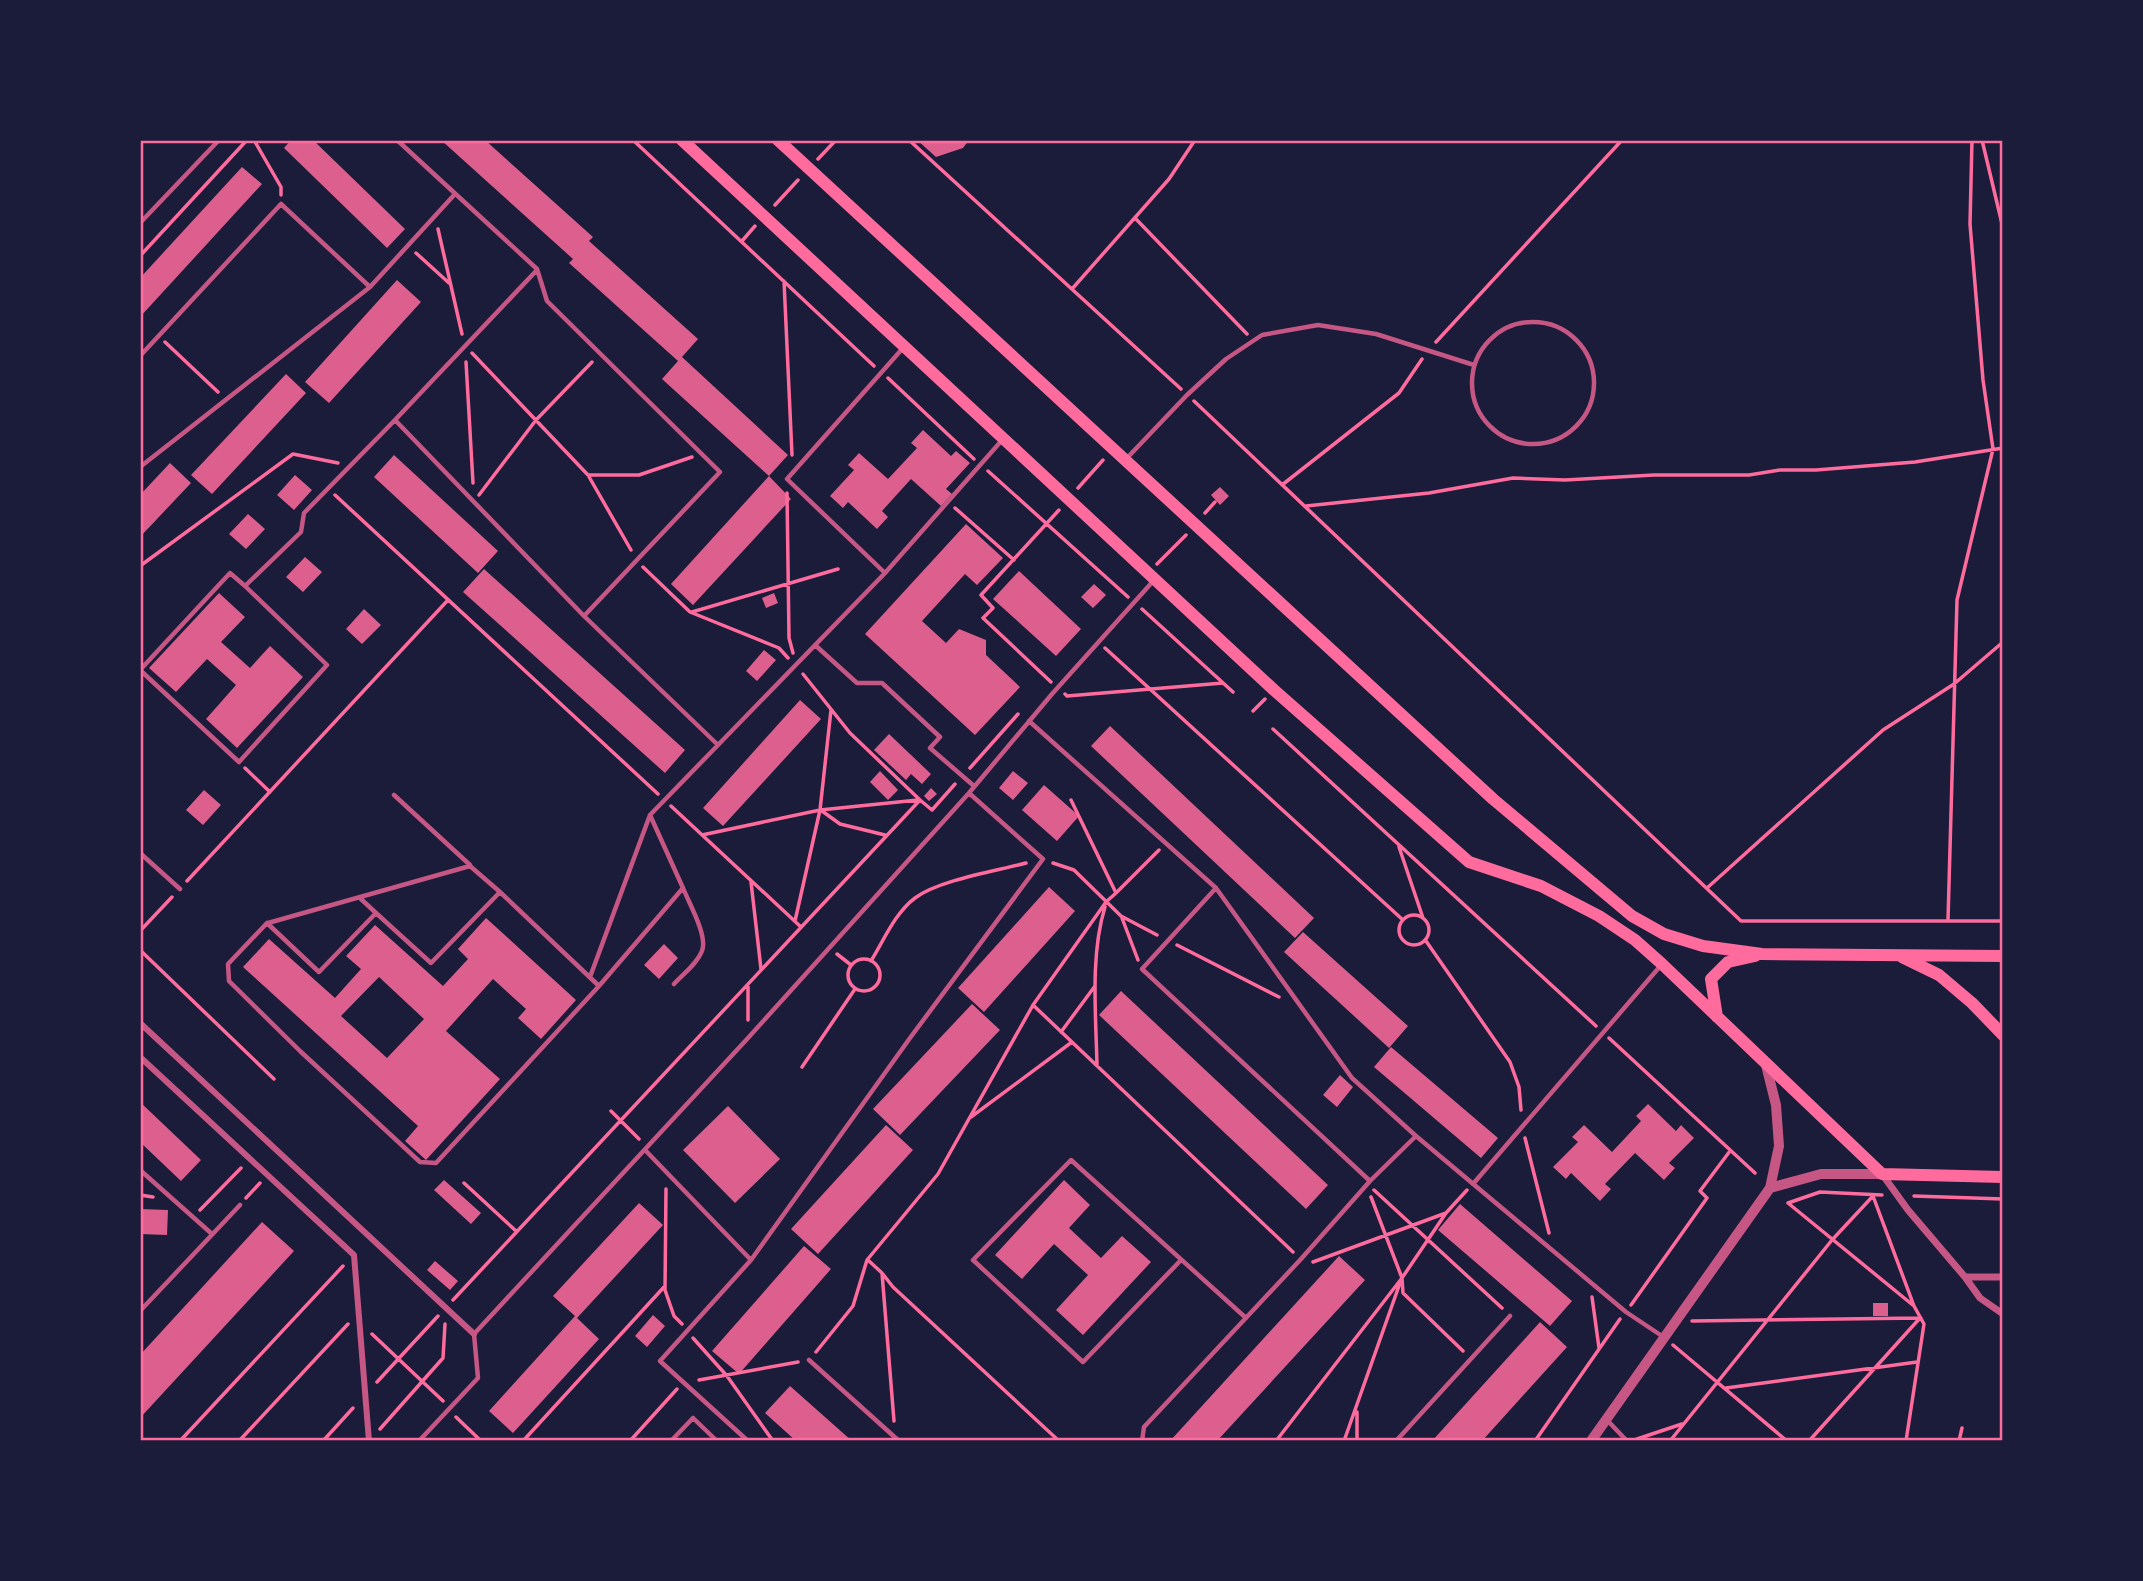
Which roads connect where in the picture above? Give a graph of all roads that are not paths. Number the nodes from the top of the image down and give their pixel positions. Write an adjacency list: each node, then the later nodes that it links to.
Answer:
1 (219, 140): 6 (lane)
2 (397, 140): 5 (lane)
3 (682, 140): 9 (main road)
4 (778, 140): 14 (main road)
5 (455, 194): 7 (lane); 8 (lane)
6 (140, 223)
7 (537, 269): 12 (lane); 19 (lane)
8 (370, 287): 10 (lane); 15 (lane)
9 (905, 346): 13 (main road); 16 (lane)
10 (140, 356)
11 (1474, 365): 11 (lane); 14 (lane)
12 (395, 420): 18 (lane); 19 (lane)
13 (1004, 439): 16 (lane); 17 (main road)
14 (1124, 461): 37 (main road)
15 (140, 467)
16 (885, 573): 20 (lane)
17 (1152, 576): 22 (lane); 40 (main road)
18 (244, 586): 21 (lane); 21 (lane)
19 (584, 616): 23 (lane)
20 (815, 645): 23 (lane); 24 (lane)
21 (140, 670)
22 (1029, 721): 24 (lane); 31 (lane)
23 (718, 745): 27 (lane)
24 (974, 786): 25 (lane)
25 (969, 793): 50 (lane); 60 (lane)
26 (394, 795): 29 (lane)
27 (650, 815): 30 (lane); 41 (lane)
28 (140, 853): 32 (lane)
29 (470, 866): 33 (lane); 34 (lane)
30 (683, 888): 42 (lane); 43 (lane)
31 (1216, 888): 49 (lane); 54 (lane)
32 (180, 889)
33 (500, 892): 35 (lane); 41 (lane)
34 (360, 898): 35 (lane); 36 (lane)
35 (376, 913): 36 (lane)
36 (267, 923): 43 (lane)
37 (1762, 954): 38 (main road); 44 (main road)
38 (1897, 956): 39 (main road); 46 (main road)
39 (2003, 956)
40 (1662, 964): 44 (main road); 55 (lane)
41 (590, 977): 43 (lane)
42 (674, 985)
43 (599, 986)
44 (1717, 1017): 48 (main road)
45 (140, 1023): 67 (street)
46 (2003, 1035)
47 (140, 1057): 72 (street)
48 (1766, 1065): 52 (main road); 56 (street)
49 (1416, 1136): 54 (lane); 55 (lane)
50 (646, 1151): 60 (lane); 67 (lane)
51 (140, 1170): 58 (lane)
52 (1882, 1174): 53 (main road); 56 (street); 61 (street)
53 (2003, 1177)
54 (1368, 1184): 66 (lane)
55 (1473, 1184): 68 (lane)
56 (1770, 1188): 68 (street)
57 (240, 1205): 58 (lane)
58 (212, 1234): 63 (lane)
59 (1181, 1259): 59 (lane); 66 (lane)
60 (751, 1260): 76 (lane)
61 (1965, 1277): 62 (street); 64 (street)
62 (2003, 1277)
63 (140, 1311)
64 (2003, 1314)
65 (1510, 1316): 78 (lane)
66 (1246, 1318): 77 (lane)
67 (474, 1334): 73 (lane)
68 (1664, 1338): 70 (street)
69 (809, 1360): 71 (lane)
70 (1606, 1419): 79 (street); 80 (lane)
71 (897, 1439)
72 (369, 1441)
73 (419, 1441)
74 (671, 1441): 75 (lane)
75 (717, 1441)
76 (748, 1441)
77 (1142, 1441)
78 (1396, 1441)
79 (1591, 1441)
80 (1629, 1441)

